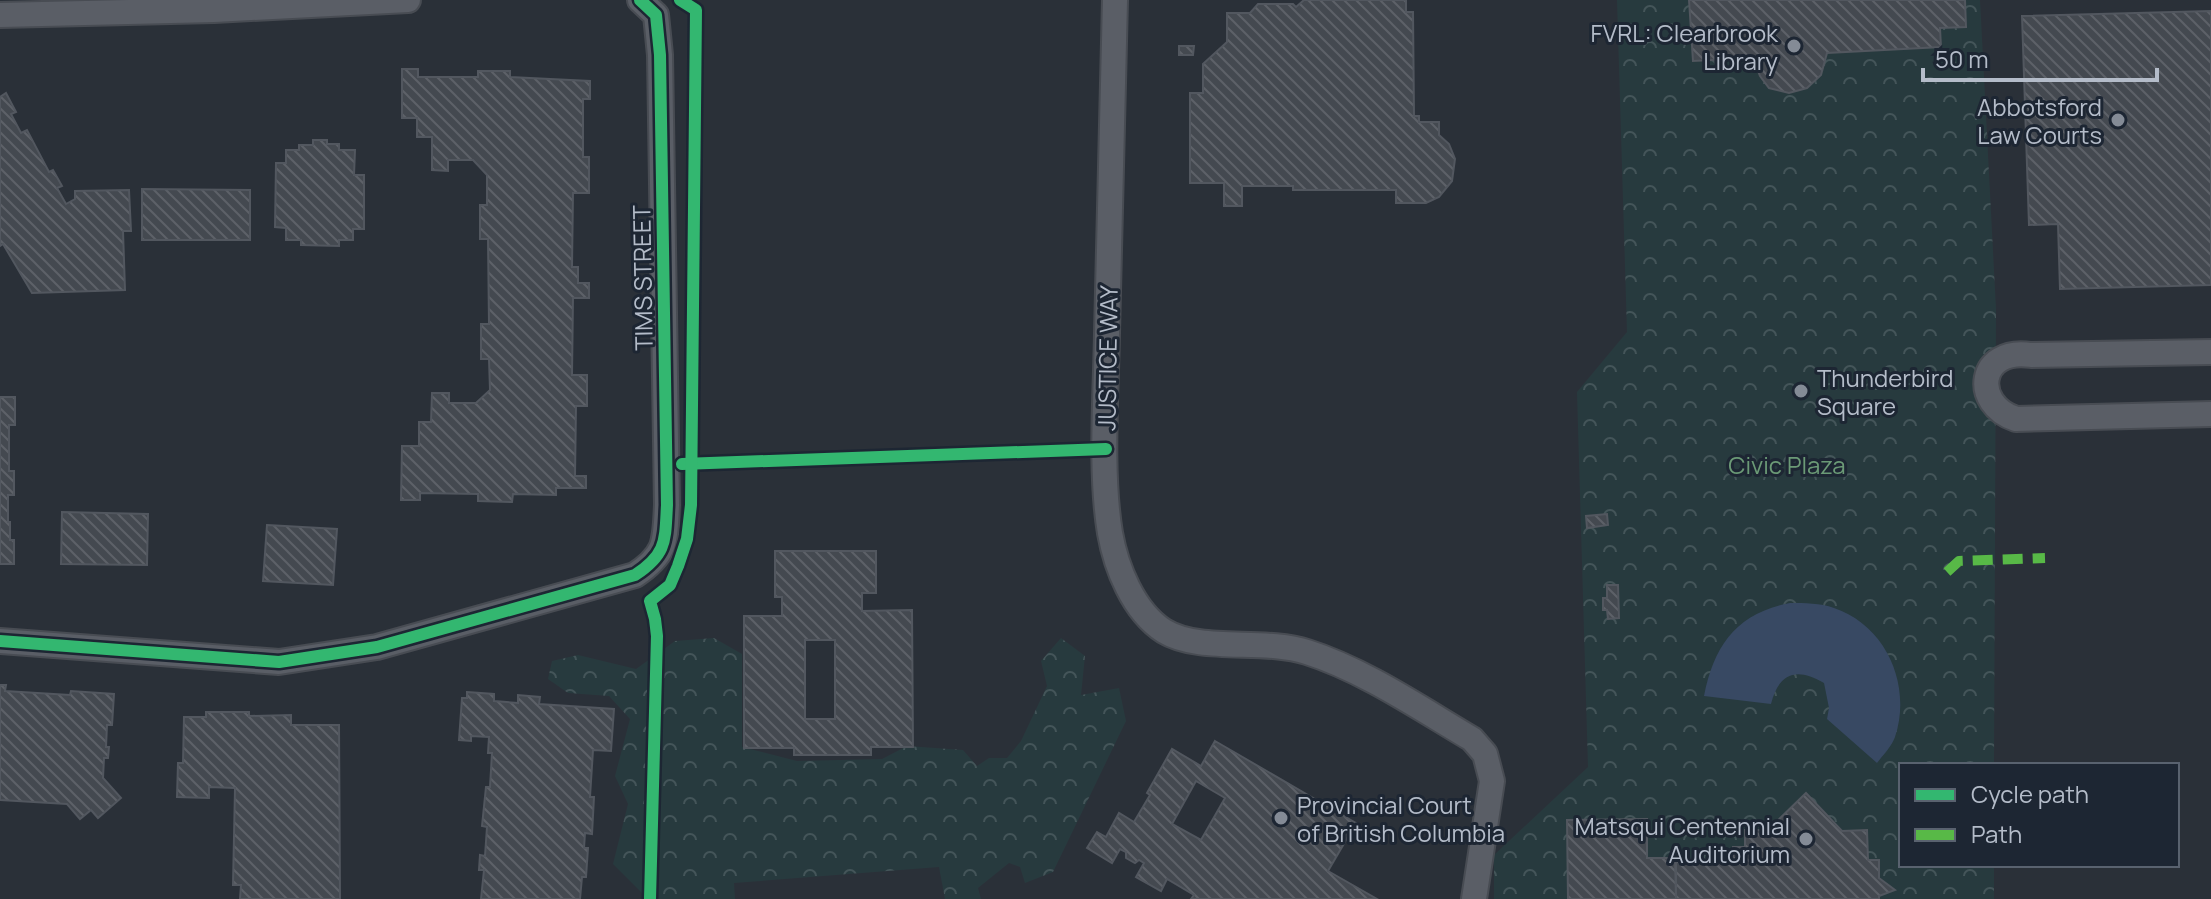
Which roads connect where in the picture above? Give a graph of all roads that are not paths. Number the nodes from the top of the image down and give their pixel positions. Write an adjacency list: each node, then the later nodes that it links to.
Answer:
1 (408, 0): 4 (street)
2 (640, 0): 7 (street, TIMS STREET)
3 (1115, 0): 8 (street, JUSTICE WAY)
4 (0, 15)
5 (2211, 352): 6 (street)
6 (2211, 414)
7 (0, 641)
8 (1474, 899)

